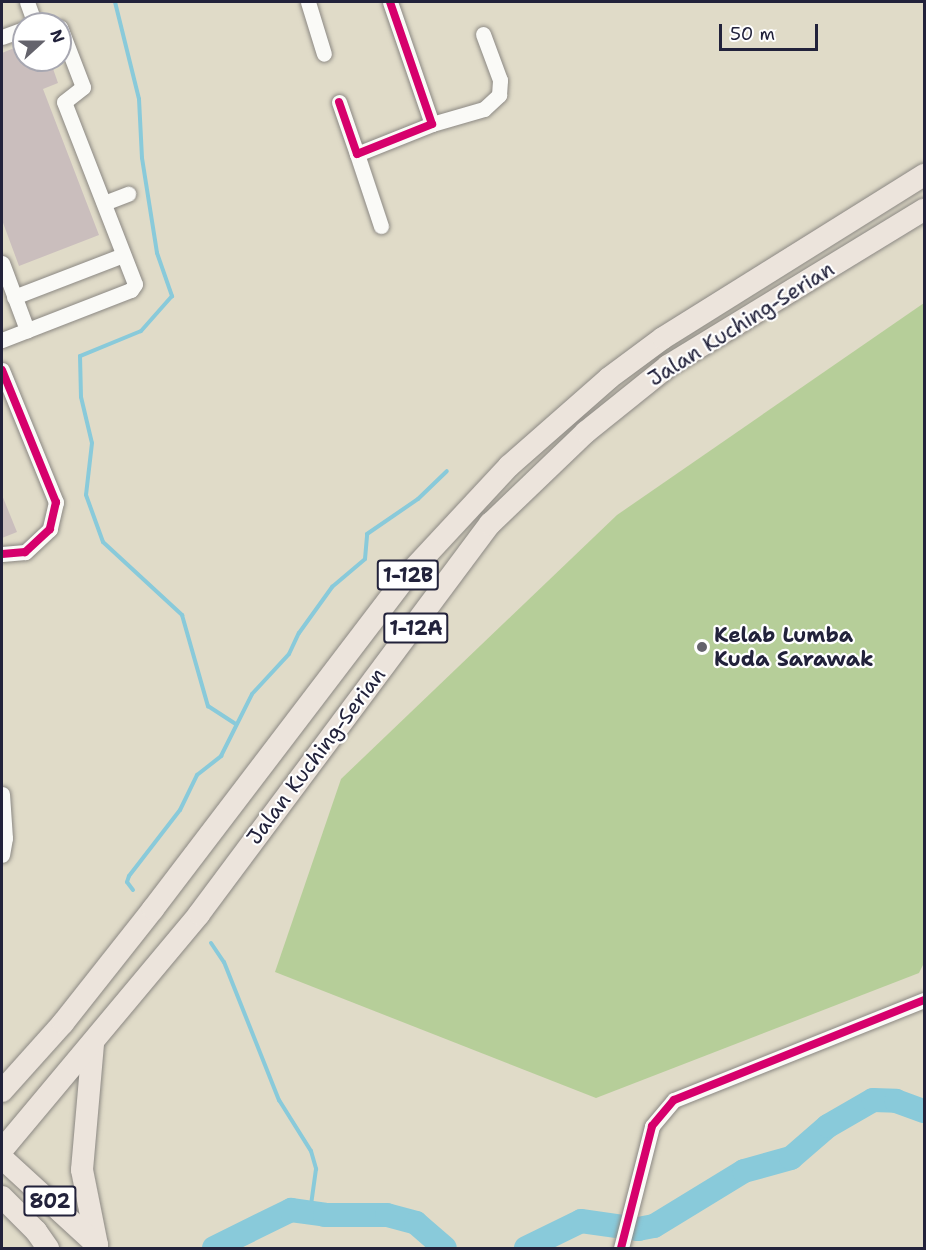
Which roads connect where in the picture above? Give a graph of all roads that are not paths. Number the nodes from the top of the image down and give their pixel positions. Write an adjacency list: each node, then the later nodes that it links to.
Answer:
1 (308, 2): 4 (street)
2 (390, 2): 7 (street)
3 (483, 34): 7 (street)
4 (324, 54)
5 (72, 59): 11 (street)
6 (339, 102): 8 (street)
7 (432, 124): 8 (street)
8 (357, 154): 13 (street)
9 (924, 175): 25 (highway, Jalan Kuching-Serian / 1-12B)
10 (128, 194): 11 (street)
11 (104, 203): 14 (street)
12 (924, 210): 24 (highway, Jalan Kuching-Serian / 1-12A)
13 (381, 226)
14 (123, 255): 16 (street); 17 (street)
15 (2, 263): 16 (street)
16 (14, 297): 17 (street)
17 (27, 330): 18 (street)
18 (2, 340)
19 (2, 370): 20 (street)
20 (2, 554)
21 (2, 790): 22 (street)
22 (2, 855)
23 (924, 1000): 32 (street)
24 (93, 1044): 26 (highway, Jalan Kuching-Serian / 1-12A); 29 (highway)
25 (3, 1088)
26 (2, 1150)
27 (2, 1158): 29 (highway, 802)
28 (8, 1203): 30 (highway, 802); 31 (highway, 802)
29 (98, 1247)
30 (28, 1248)
31 (48, 1248)
32 (621, 1248)

